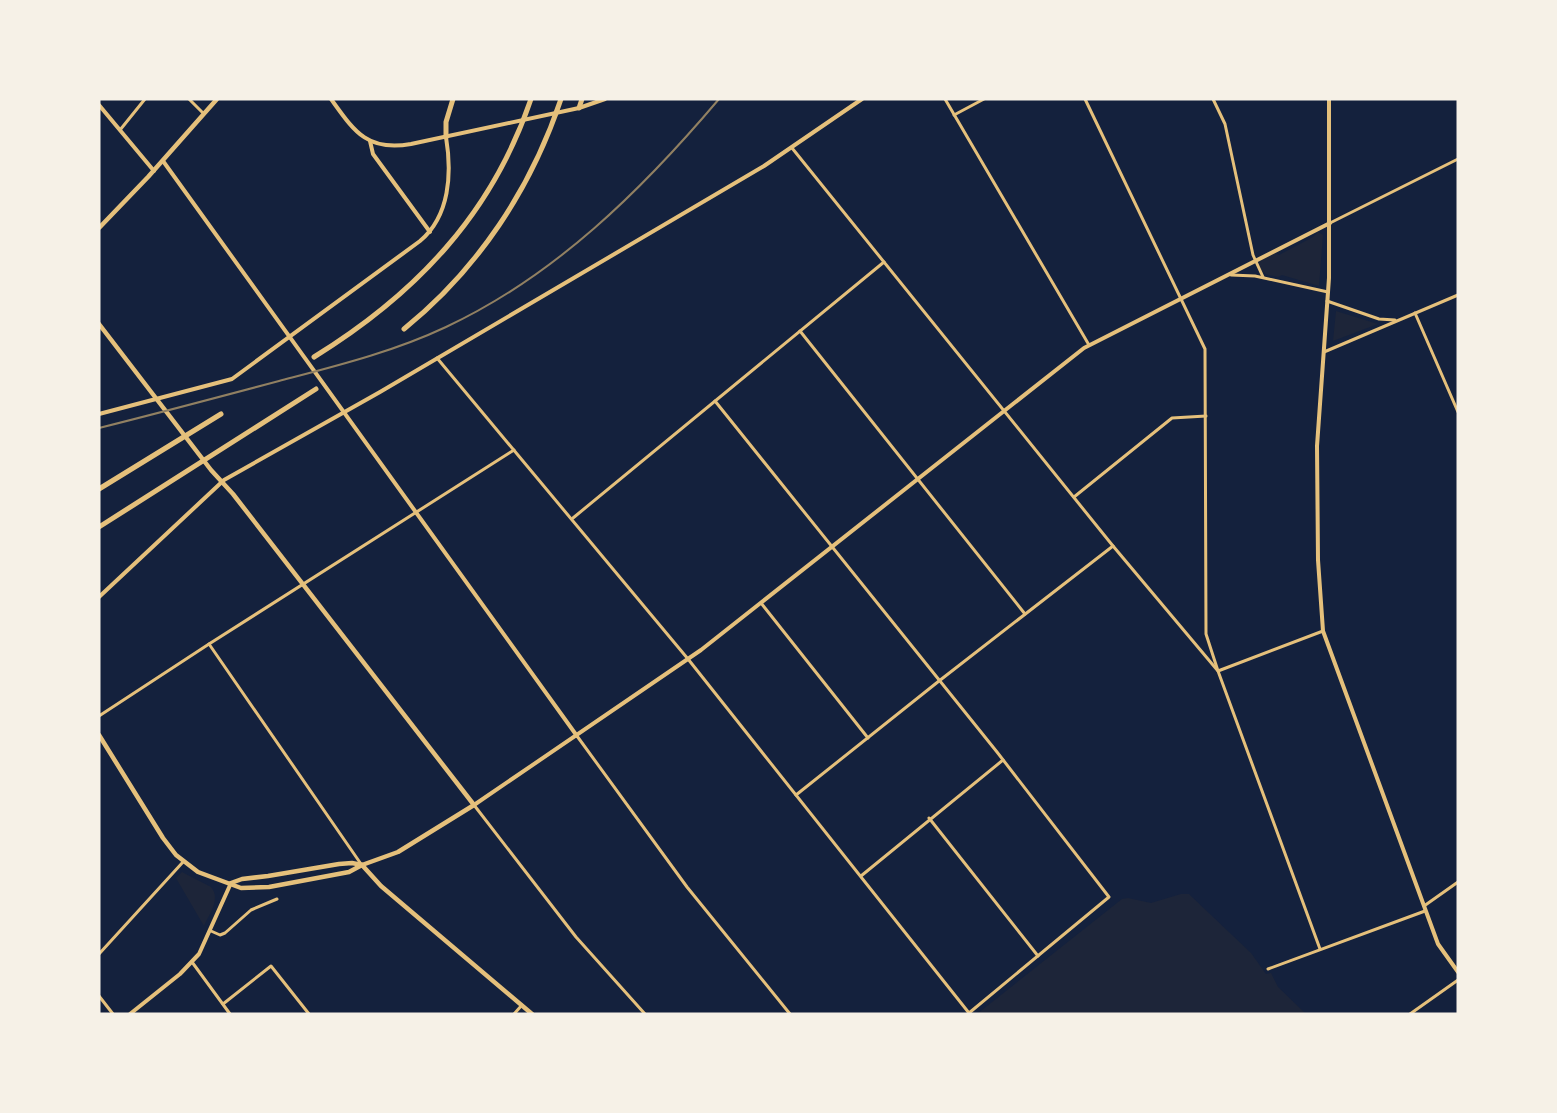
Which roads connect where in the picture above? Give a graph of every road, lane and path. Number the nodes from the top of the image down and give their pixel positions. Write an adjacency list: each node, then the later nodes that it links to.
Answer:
1 (145, 99): 20 (street)
2 (189, 99): 18 (street)
3 (217, 99): 18 (main road)
4 (331, 99): 22 (street)
5 (453, 99): 21 (highway)
6 (531, 99): 46 (highway)
7 (561, 99): 41 (highway)
8 (582, 99): 17 (highway)
9 (605, 99): 17 (street)
10 (862, 99): 23 (street)
11 (945, 99): 19 (street)
12 (984, 99): 19 (street)
13 (1085, 99): 36 (street)
14 (1213, 99): 31 (street)
15 (1329, 99): 27 (street)
16 (99, 105): 20 (street)
17 (579, 108): 21 (street)
18 (204, 114): 25 (main road)
19 (954, 115): 44 (street)
20 (120, 130): 26 (street)
21 (446, 137): 22 (street); 29 (street)
22 (370, 141): 29 (street)
23 (792, 148): 30 (street); 47 (street)
24 (1458, 159): 27 (street)
25 (163, 160): 26 (main road); 43 (street)
26 (154, 171): 28 (main road)
27 (1330, 223): 31 (street); 34 (street)
28 (99, 228)
29 (430, 232): 43 (street)
30 (884, 261): 42 (street); 52 (street)
31 (1254, 261): 32 (street); 33 (street)
32 (1231, 275): 33 (street); 36 (street)
33 (1263, 277): 34 (street)
34 (1328, 292): 37 (street)
35 (1458, 295): 38 (street)
36 (1181, 299): 44 (street); 57 (street)
37 (1328, 301): 39 (street); 45 (street)
38 (1416, 313): 39 (street); 51 (street)
39 (1402, 319): 45 (street)
40 (99, 324): 49 (main road)
41 (404, 329)
42 (800, 331): 50 (street); 59 (street)
43 (290, 337): 49 (street); 54 (street)
44 (1089, 345): 52 (street)
45 (1323, 352): 72 (street)
46 (314, 357)
47 (437, 358): 54 (street); 58 (street)
48 (316, 389): 65 (highway)
49 (157, 399): 55 (street); 60 (main road)
50 (715, 401): 64 (street); 66 (street)
51 (1456, 402): 53 (street)
52 (1004, 411): 59 (street); 62 (street)
53 (1458, 412)
54 (343, 413): 60 (street); 63 (street)
55 (99, 414)
56 (220, 414): 61 (highway)
57 (1206, 416): 62 (street); 75 (street)
58 (515, 450): 63 (street); 64 (street)
59 (918, 479): 66 (street); 71 (street)
60 (221, 482): 68 (main road); 69 (street)
61 (99, 489)
62 (1074, 497): 67 (street)
63 (416, 513): 68 (street); 79 (street)
64 (573, 518): 74 (street)
65 (99, 528)
66 (833, 546): 70 (street); 76 (street)
67 (1113, 546): 71 (street); 75 (street)
68 (303, 584): 73 (street); 83 (main road)
69 (99, 597)
70 (761, 603): 74 (street); 80 (street)
71 (1025, 614): 76 (street)
72 (1323, 632): 75 (street); 91 (street)
73 (208, 644): 77 (street); 86 (street)
74 (688, 659): 79 (street); 82 (street)
75 (1218, 671): 93 (street)
76 (939, 681): 80 (street); 81 (street)
77 (99, 716)
78 (99, 735): 85 (main road)
79 (577, 736): 83 (street); 110 (street)
80 (868, 738): 82 (street)
81 (1003, 760): 84 (street); 95 (street)
82 (796, 795): 87 (street)
83 (474, 805): 86 (main road); 109 (street)
84 (929, 818): 87 (street); 95 (street)
85 (183, 862): 89 (main road); 94 (street)
86 (362, 865): 89 (main road); 89 (main road); 102 (main road)
87 (861, 876): 111 (street)
88 (1458, 882): 91 (street)
89 (231, 883): 92 (street)
90 (277, 899): 92 (street)
91 (1425, 908): 93 (street); 98 (street)
92 (211, 931): 96 (street)
93 (1320, 949): 97 (street)
94 (99, 954)
95 (1038, 956): 111 (street)
96 (192, 962): 101 (street); 104 (street)
97 (1268, 969)
98 (1458, 972)
99 (1458, 980): 112 (street)
100 (99, 996): 103 (street)
101 (222, 1004): 105 (street); 106 (street)
102 (522, 1005): 107 (street); 108 (main road)
103 (113, 1014)
104 (130, 1014)
105 (230, 1014)
106 (309, 1014)
107 (514, 1014)
108 (532, 1014)
109 (645, 1014)
110 (790, 1014)
111 (968, 1014)
112 (1410, 1014)

